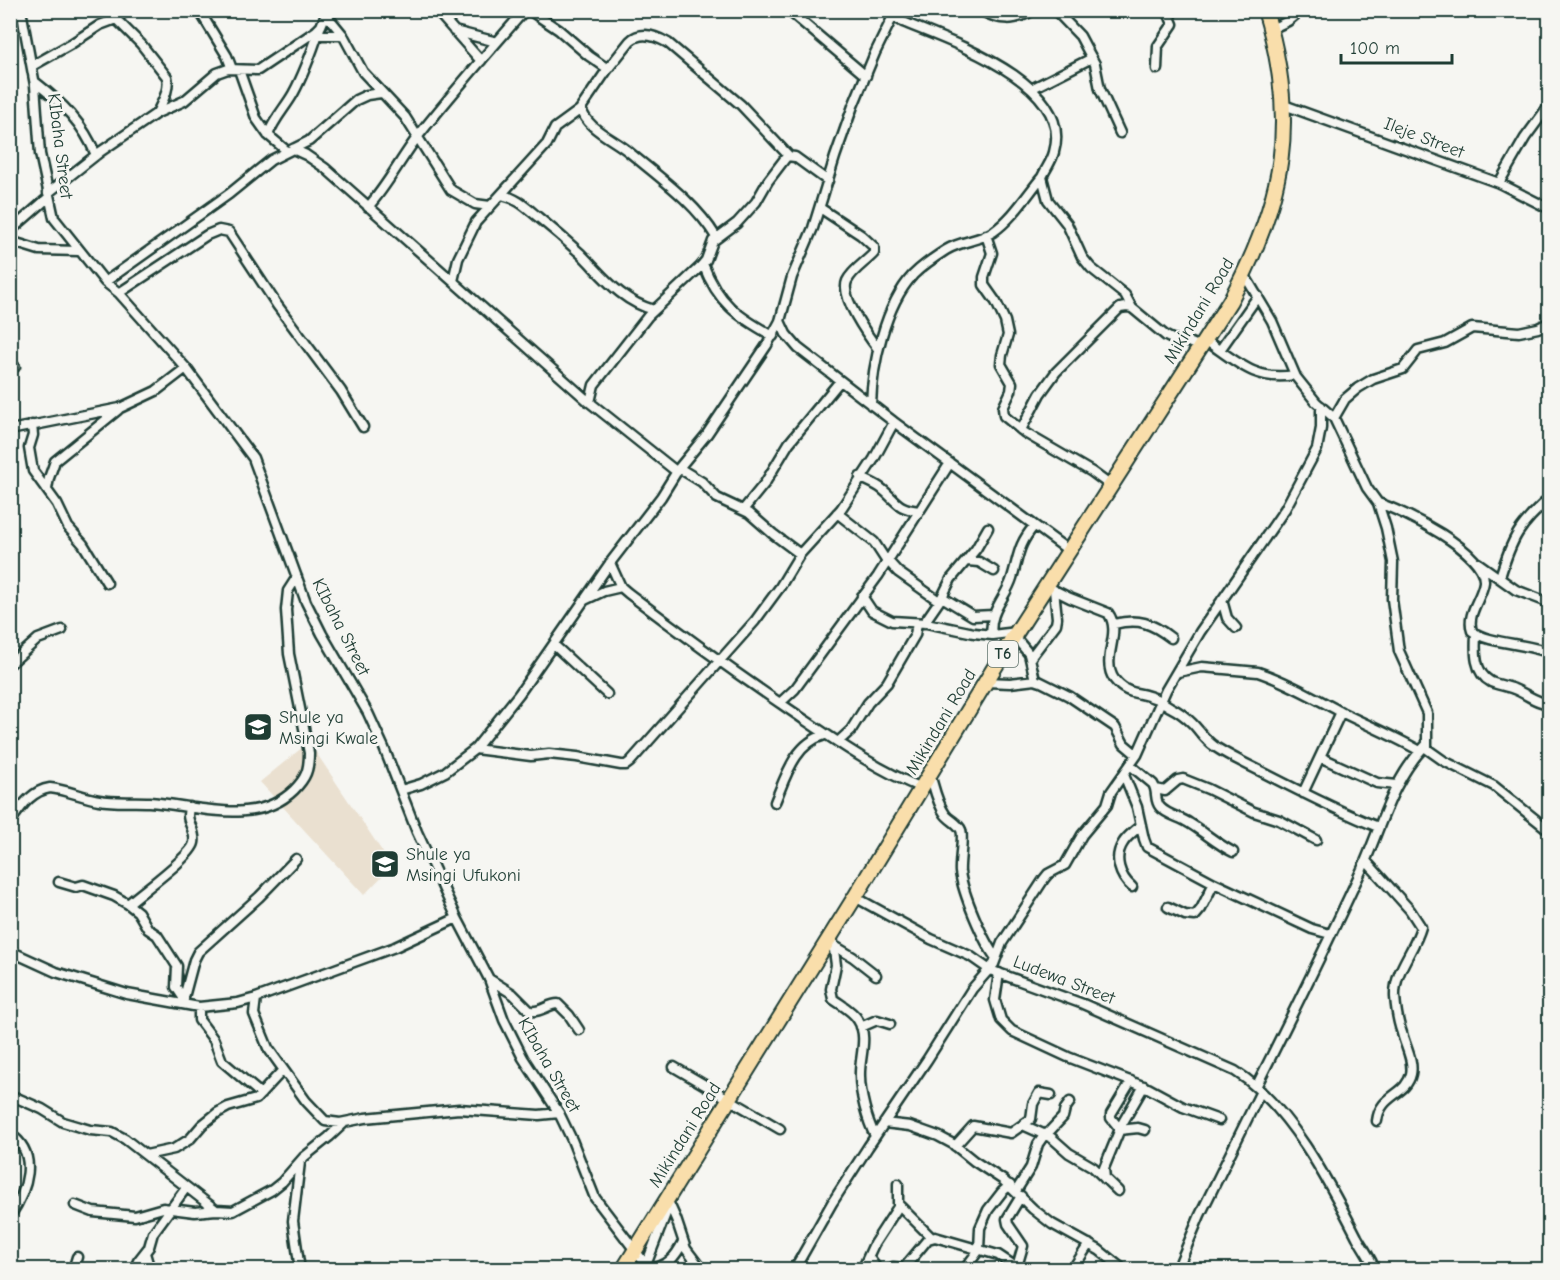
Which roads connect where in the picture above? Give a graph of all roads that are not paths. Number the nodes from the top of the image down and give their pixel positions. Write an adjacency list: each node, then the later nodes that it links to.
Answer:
1 (21, 10): 25 (street, KIbaha Street)
2 (104, 10): 16 (street)
3 (127, 10): 16 (street)
4 (199, 10): 26 (street)
5 (436, 10): 19 (street)
6 (527, 10): 22 (street); 27 (street)
7 (788, 10): 29 (street)
8 (980, 10): 9 (street)
9 (1034, 10)
10 (1055, 10): 23 (street)
11 (1167, 10): 28 (street)
12 (1265, 10): 18 (highway, Mikindani Road / T6)
13 (1301, 10): 18 (street)
14 (325, 12): 17 (street); 21 (street)
15 (894, 13): 29 (street); 31 (street)
16 (116, 19): 25 (street); 36 (street)
17 (321, 26): 20 (street); 26 (street)
18 (1271, 29): 34 (highway, Mikindani Road / T6)
19 (454, 31): 22 (street); 24 (street)
20 (318, 35): 21 (street); 38 (street)
21 (343, 35): 32 (street)
22 (497, 42): 24 (street)
23 (1092, 58): 31 (street); 37 (street)
24 (481, 60): 39 (street)
25 (32, 66): 30 (street, KIbaha Street)
26 (235, 69): 36 (street); 38 (street)
27 (608, 69): 35 (street); 42 (street)
28 (1157, 69)
29 (866, 76): 44 (street)
30 (35, 82): 41 (street); 46 (street, KIbaha Street)
31 (1033, 88): 43 (street)
32 (381, 93): 39 (street); 40 (street)
33 (1550, 104): 45 (street)
34 (1284, 105): 45 (street, Ileje Street); 58 (highway, Mikindani Road / T6)
35 (581, 109): 47 (street); 54 (street)
36 (157, 113): 41 (street)
37 (1120, 133)
38 (268, 135): 40 (street)
39 (417, 136): 48 (street); 49 (street)
40 (290, 150): 49 (street); 60 (street)
41 (96, 155): 46 (street)
42 (789, 156): 44 (street); 54 (street)
43 (1042, 177): 53 (street); 63 (street)
44 (828, 181): 50 (street)
45 (1498, 183): 51 (street, Ileje Street)
46 (48, 195): 52 (street); 56 (street, KIbaha Street)
47 (502, 195): 48 (street); 64 (street)
48 (490, 206): 59 (street)
49 (368, 207): 59 (street)
50 (820, 208): 65 (street); 69 (street)
51 (1550, 209)
52 (10, 231)
53 (986, 235): 69 (street); 83 (street)
54 (716, 237): 57 (street)
55 (10, 241): 56 (street)
56 (79, 251): 60 (street, KIbaha Street)
57 (703, 264): 64 (street); 67 (street)
58 (1244, 274): 62 (street); 68 (highway, Mikindani Road / T6)
59 (453, 281): 74 (street)
60 (105, 282): 61 (street, KIbaha Street)
61 (119, 293): 71 (street, KIbaha Street); 81 (street)
62 (1258, 296): 70 (street); 72 (street)
63 (1132, 308): 68 (street); 83 (street)
64 (654, 310): 74 (street)
65 (780, 321): 67 (street); 73 (street)
66 (1550, 322): 78 (street)
67 (772, 336): 85 (street)
68 (1203, 344): 70 (street); 87 (highway, Mikindani Road / T6)
69 (878, 349): 75 (street)
70 (1220, 350): 72 (street)
71 (186, 368): 77 (street); 103 (street, KIbaha Street)
72 (1294, 375): 76 (street)
73 (840, 381): 75 (street); 91 (street)
74 (590, 402): 85 (street)
75 (871, 405): 79 (street)
76 (1321, 406): 78 (street); 110 (street)
77 (120, 408): 80 (street); 88 (street)
78 (1334, 417): 90 (street)
79 (894, 422): 84 (street); 86 (street)
80 (32, 425): 82 (street); 88 (street)
81 (363, 427)
82 (10, 430)
83 (1021, 430): 87 (street)
84 (950, 463): 92 (street); 94 (street)
85 (678, 470): 91 (street); 101 (street)
86 (860, 477): 92 (street); 93 (street)
87 (1111, 486): 96 (highway, Mikindani Road / T6)
88 (47, 489): 105 (street)
89 (1550, 498): 104 (street)
90 (1378, 503): 99 (street); 137 (street)
91 (743, 510): 97 (street)
92 (919, 511): 100 (street)
93 (837, 513): 97 (street); 100 (street)
94 (1034, 526): 96 (street); 113 (street)
95 (988, 528): 98 (street)
96 (1068, 550): 107 (highway, Mikindani Road / T6)
97 (800, 554): 125 (street)
98 (967, 561): 102 (street); 109 (street)
99 (1475, 561): 104 (street); 119 (street)
100 (887, 562): 108 (street); 109 (street)
101 (609, 563): 106 (street); 111 (street)
102 (994, 571)
103 (297, 577): 147 (street, KIbaha Street); 151 (street)
104 (1500, 577): 112 (street)
105 (107, 583)
106 (621, 587): 111 (street); 125 (street)
107 (1050, 588): 115 (street); 118 (highway, Mikindani Road / T6); 124 (street)
108 (862, 596): 114 (street); 132 (street)
109 (940, 599): 113 (street); 114 (street)
110 (1222, 600): 116 (street); 127 (street)
111 (583, 601): 122 (street)
112 (1550, 603)
113 (993, 615): 120 (street)
114 (920, 623): 120 (street); 136 (street)
115 (1114, 624): 121 (street); 131 (street)
116 (1236, 628)
117 (62, 630): 126 (street)
118 (1015, 634): 120 (street); 124 (street); 129 (highway, Mikindani Road / T6)
119 (1476, 634): 123 (street); 133 (street)
120 (992, 635)
121 (1171, 638)
122 (554, 645): 130 (street); 138 (street)
123 (1550, 653)
124 (1031, 657): 128 (street)
125 (719, 661): 132 (street); 138 (street)
126 (10, 664)
127 (1178, 672): 131 (street); 134 (street)
128 (1035, 680): 129 (street); 139 (street)
129 (986, 681): 142 (highway, Mikindani Road / T6)
130 (607, 694)
131 (1161, 702): 139 (street); 148 (street)
132 (780, 704): 135 (street)
133 (1550, 704)
134 (1341, 712): 137 (street); 140 (street)
135 (825, 735): 136 (street); 150 (street)
136 (838, 742): 145 (street)
137 (1423, 748): 144 (street); 156 (street)
138 (475, 749): 147 (street)
139 (1137, 755): 141 (street)
140 (1320, 757): 144 (street); 148 (street)
141 (1130, 765): 143 (street); 146 (street)
142 (930, 774): 145 (highway, Mikindani Road / T6); 171 (street)
143 (1124, 775): 154 (street); 171 (street)
144 (1397, 785): 155 (street)
145 (922, 788): 164 (highway, Mikindani Road / T6)
146 (1156, 789): 157 (street); 158 (street)
147 (401, 790): 167 (street, KIbaha Street)
148 (1303, 793): 155 (street)
149 (26, 801): 151 (street); 152 (street); 153 (street)
150 (775, 802)
151 (190, 807): 165 (street)
152 (10, 808)
153 (10, 822)
154 (1141, 825): 162 (street); 163 (street)
155 (1378, 827): 160 (street)
156 (1550, 831)
157 (1316, 840)
158 (1233, 852)
159 (296, 859): 176 (street)
160 (1366, 861): 168 (street); 195 (street)
161 (59, 882): 165 (street)
162 (1214, 883): 166 (street); 168 (street)
163 (1132, 887)
164 (855, 897): 169 (highway, Mikindani Road / T6); 172 (street, Ludewa Street)
165 (128, 904): 176 (street)
166 (1168, 907)
167 (457, 918): 174 (street, KIbaha Street); 175 (street)
168 (1330, 934): 185 (street)
169 (832, 940): 173 (street); 179 (street); 190 (highway, Mikindani Road / T6)
170 (10, 951): 176 (street)
171 (996, 958): 172 (street)
172 (994, 971): 183 (street); 185 (street, Ludewa Street); 197 (street)
173 (876, 975)
174 (489, 979): 180 (street); 193 (street, KIbaha Street)
175 (256, 998): 177 (street); 182 (street)
176 (183, 1001): 177 (street)
177 (199, 1007): 186 (street)
178 (890, 1024): 179 (street)
179 (861, 1027): 204 (street)
180 (579, 1030)
181 (674, 1067): 190 (street)
182 (283, 1070): 186 (street); 196 (street)
183 (1131, 1081): 184 (street); 189 (street)
184 (1144, 1086): 192 (street); 194 (street)
185 (1259, 1089): 243 (street); 244 (street, Ludewa Street)
186 (261, 1094): 206 (street)
187 (10, 1095): 206 (street)
188 (1051, 1095): 198 (street)
189 (1119, 1099): 192 (street); 200 (street)
190 (729, 1100): 199 (street); 213 (highway, Mikindani Road / T6)
191 (1070, 1102): 203 (street)
192 (1130, 1109): 200 (street)
193 (559, 1113): 196 (street); 222 (street, KIbaha Street)
194 (1219, 1120)
195 (1377, 1121)
196 (344, 1123): 207 (street)
197 (884, 1124): 204 (street); 205 (street)
198 (1023, 1125): 203 (street); 205 (street)
199 (780, 1129)
200 (1120, 1129): 201 (street); 208 (street)
201 (1145, 1130)
202 (10, 1134): 218 (street)
203 (1045, 1134): 208 (street); 211 (street)
204 (875, 1136): 227 (street)
205 (955, 1146): 211 (street)
206 (146, 1155): 210 (street)
207 (300, 1162): 217 (street); 233 (street)
208 (1105, 1179): 212 (street)
209 (898, 1184): 215 (street)
210 (186, 1188): 216 (street); 217 (street)
211 (1016, 1191): 221 (street); 223 (street); 229 (street)
212 (1118, 1191)
213 (669, 1202): 220 (street); 222 (highway, Mikindani Road / T6); 228 (street)
214 (75, 1205): 216 (street)
215 (899, 1205): 219 (street); 226 (street)
216 (171, 1208): 217 (street); 224 (street)
217 (216, 1210)
218 (10, 1216)
219 (931, 1238): 223 (street); 239 (street)
220 (683, 1242): 228 (street); 235 (street)
221 (1089, 1244): 241 (street); 242 (street)
222 (634, 1250): 228 (street, KIbaha Street); 234 (highway, Mikindani Road / T6)
223 (979, 1250): 229 (street); 240 (street)
224 (145, 1253): 231 (street); 232 (street)
225 (77, 1257): 230 (street)
226 (869, 1258): 237 (street); 238 (street)
227 (796, 1267): 236 (street)
228 (648, 1268)
229 (1016, 1268)
230 (73, 1269)
231 (134, 1269)
232 (150, 1269)
233 (300, 1269)
234 (623, 1269)
235 (702, 1269)
236 (808, 1269)
237 (862, 1269)
238 (878, 1269)
239 (888, 1269)
240 (963, 1269)
241 (1072, 1269)
242 (1124, 1269)
243 (1177, 1269)
244 (1375, 1269)

